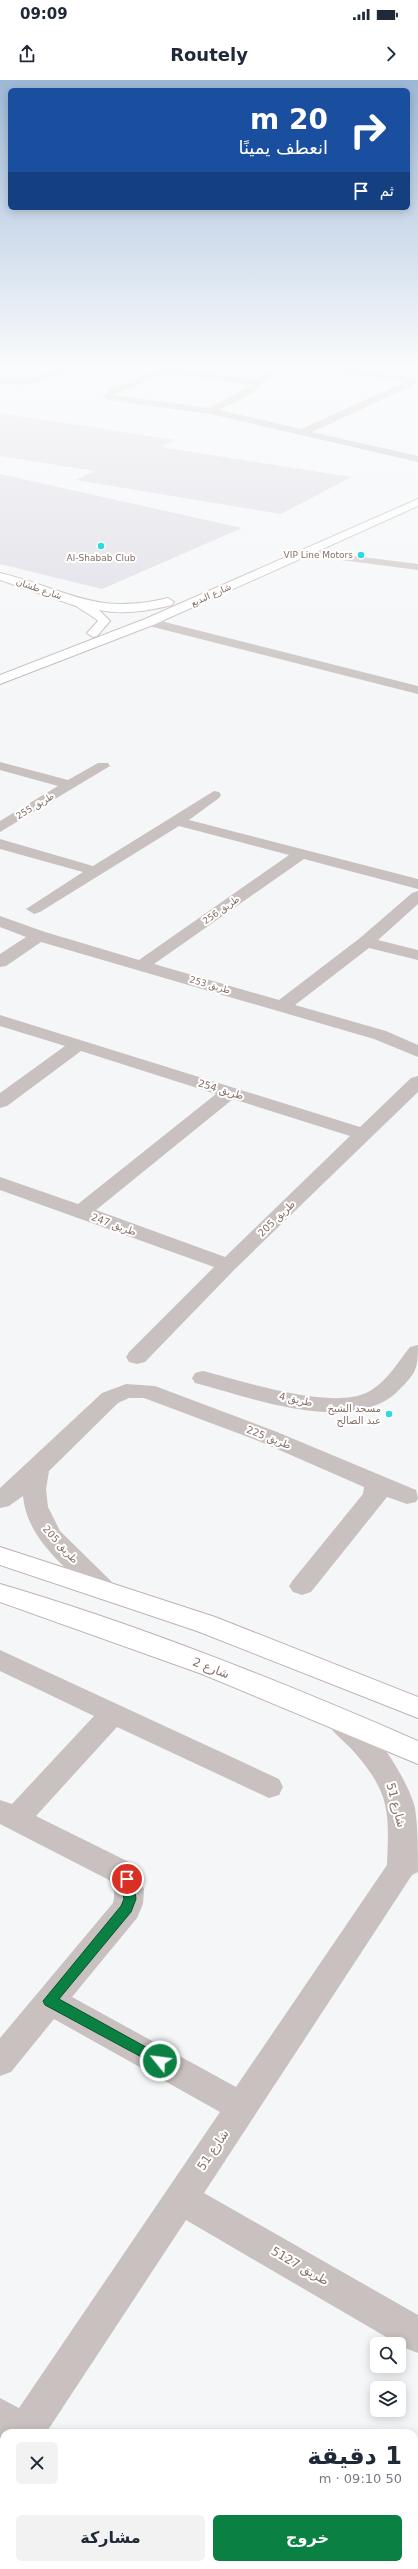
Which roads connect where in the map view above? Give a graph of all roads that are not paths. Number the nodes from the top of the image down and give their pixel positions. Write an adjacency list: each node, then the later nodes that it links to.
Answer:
1 (418, 491): 6 (main road, شارع البديع)
2 (418, 502): 3 (main road, شارع البديع)
3 (308, 553): 4 (street); 8 (main road, شارع البديع)
4 (418, 567)
5 (0, 576): 7 (main road, شارع طشان)
6 (168, 602): 7 (main road); 9 (main road, شارع البديع)
7 (79, 603): 9 (main road)
8 (149, 622): 11 (main road, شارع البديع); 12 (street)
9 (93, 633): 10 (main road, شارع البديع)
10 (0, 667)
11 (0, 680)
12 (418, 690)
13 (0, 766): 15 (street, طريق 255)
14 (103, 766): 15 (street, طريق 255)
15 (69, 785): 18 (street, طريق 255)
16 (214, 796): 17 (street)
17 (176, 821): 20 (street); 21 (street)
18 (0, 827)
19 (0, 844): 21 (street)
20 (299, 855): 22 (street); 30 (street, طريق 256)
21 (94, 871): 24 (street)
22 (418, 884)
23 (418, 896): 27 (street)
24 (34, 910)
25 (0, 921): 26 (street, طريق 253)
26 (39, 936): 29 (street); 30 (street, طريق 253)
27 (366, 942): 28 (street); 31 (street)
28 (418, 955)
29 (0, 962)
30 (142, 965): 31 (street, طريق 253)
31 (283, 1006): 34 (street, طريق 253)
32 (0, 1020): 33 (street, طريق 254)
33 (78, 1044): 36 (street, طريق 254); 37 (street)
34 (418, 1052)
35 (418, 1082): 38 (street, طريق 205)
36 (230, 1092): 38 (street, طريق 254); 40 (street)
37 (0, 1102)
38 (363, 1134): 41 (street, طريق 205)
39 (0, 1183): 40 (street, طريق 247)
40 (81, 1212): 41 (street, طريق 247)
41 (228, 1264): 43 (street, طريق 205)
42 (418, 1352): 44 (street, طريق 4)
43 (137, 1357)
44 (204, 1378)
45 (37, 1468): 46 (street, طريق 225); 48 (street); 51 (street, طريق 205)
46 (376, 1484): 47 (street, طريق 225); 50 (street)
47 (407, 1496)
48 (0, 1500)
49 (0, 1556): 51 (main road)
50 (302, 1586)
51 (104, 1589): 54 (main road)
52 (0, 1593): 56 (main road, شارع 2)
53 (0, 1660): 55 (street)
54 (418, 1708)
55 (113, 1714): 58 (street); 59 (street)
56 (335, 1716): 57 (main road, شارع 2); 60 (street, شارع 51)
57 (418, 1753)
58 (269, 1787)
59 (8, 1815): 61 (street)
60 (410, 1863): 63 (street, شارع 51)
61 (50, 2001): 62 (street); 63 (street)
62 (0, 2062)
63 (242, 2107): 64 (street, شارع 51)
64 (181, 2198): 65 (street, طريق 5127); 68 (street, شارع 51)
65 (418, 2335)
66 (0, 2417): 67 (street)
67 (18, 2429)
68 (27, 2429)

